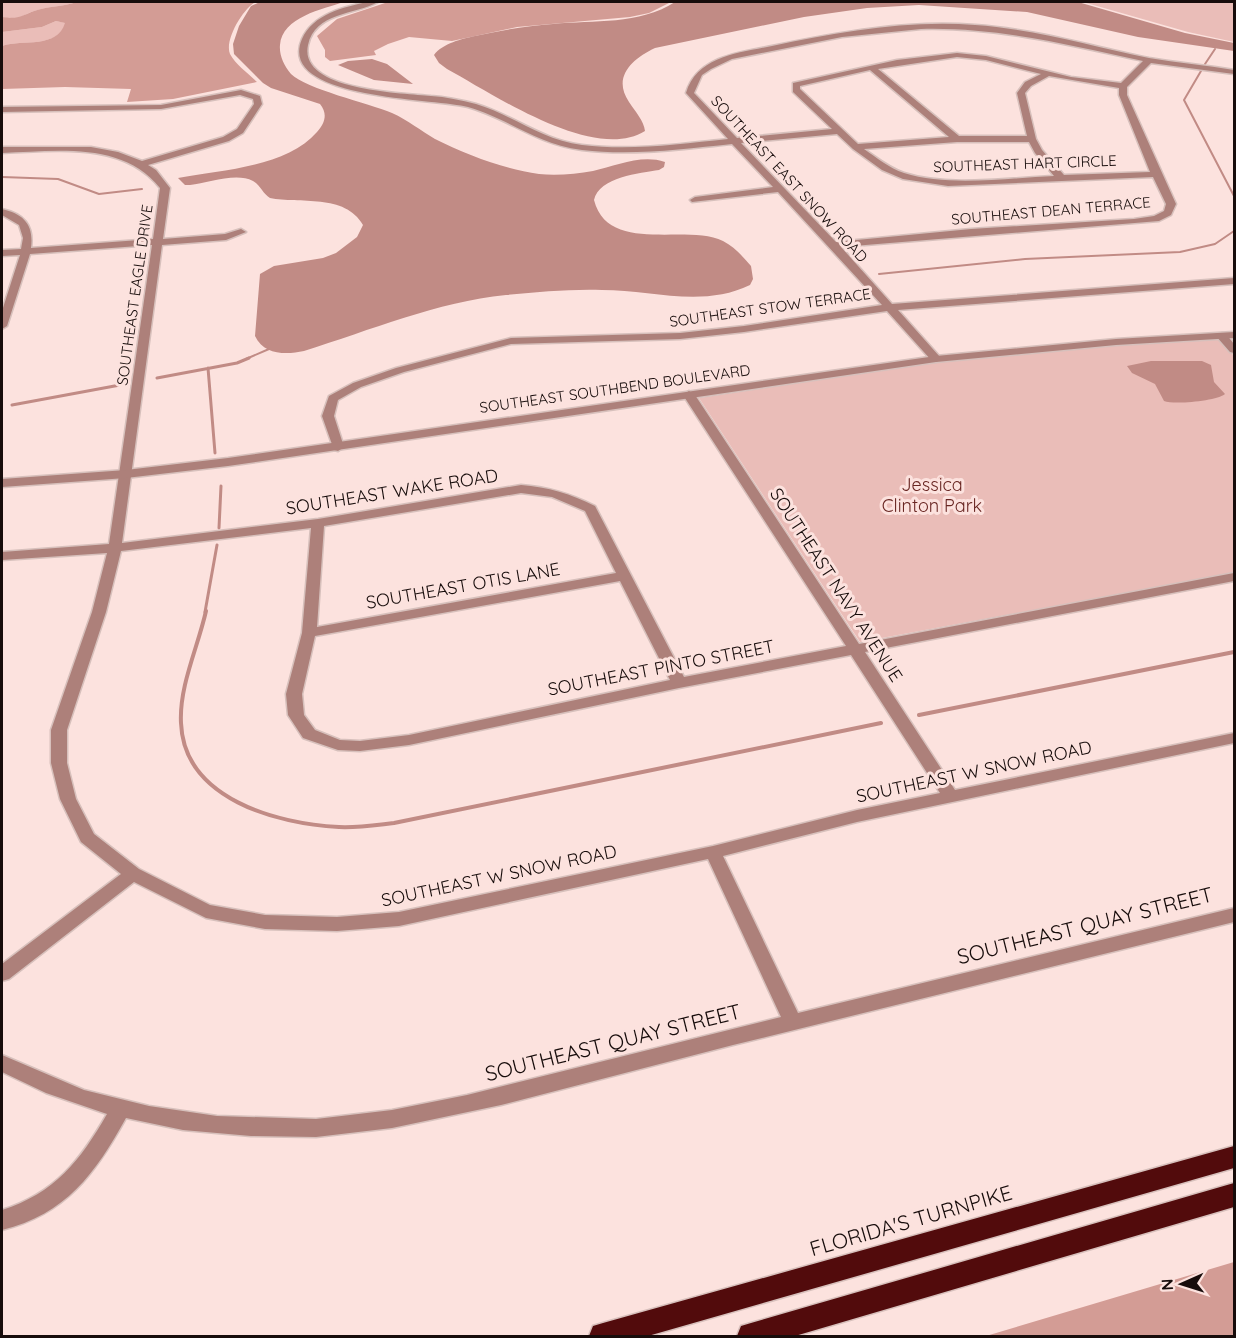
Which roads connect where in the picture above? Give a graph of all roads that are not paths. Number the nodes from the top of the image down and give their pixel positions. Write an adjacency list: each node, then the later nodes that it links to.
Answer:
1 (374, 2): 11 (street)
2 (1149, 60): 4 (street, SOUTHEAST EAST SNOW ROAD); 6 (street); 11 (street, SOUTHEAST EAST SNOW ROAD)
3 (872, 68): 5 (street, SOUTHEAST HART CIRCLE); 8 (street, SOUTHEAST HART CIRCLE); 9 (street)
4 (1234, 72)
5 (1048, 73): 6 (street, SOUTHEAST HART CIRCLE); 10 (street)
6 (1123, 86): 15 (street, SOUTHEAST DEAN TERRACE)
7 (2, 109): 14 (street)
8 (838, 130): 11 (street); 12 (street, SOUTHEAST HART CIRCLE)
9 (957, 139): 10 (street); 12 (street)
10 (1032, 139): 16 (street)
11 (734, 141): 17 (street, SOUTHEAST EAST SNOW ROAD)
12 (856, 147): 16 (street, SOUTHEAST HART CIRCLE)
13 (2, 150): 14 (street, SOUTHEAST EAGLE DRIVE)
14 (142, 164): 21 (street, SOUTHEAST EAGLE DRIVE)
15 (1156, 174): 16 (street, SOUTHEAST HART CIRCLE); 22 (street, SOUTHEAST DEAN TERRACE)
16 (1061, 178)
17 (780, 189): 18 (street); 22 (street, SOUTHEAST EAST SNOW ROAD)
18 (696, 200)
19 (2, 212): 23 (street)
20 (241, 232): 21 (street)
21 (157, 242): 23 (street); 34 (street, SOUTHEAST EAGLE DRIVE)
22 (834, 245): 27 (street, SOUTHEAST EAST SNOW ROAD)
23 (26, 251): 24 (street); 26 (street)
24 (2, 253)
25 (1234, 281): 27 (street, SOUTHEAST STOW TERRACE)
26 (5, 307): 28 (street)
27 (890, 307): 31 (street, SOUTHEAST EAST SNOW ROAD); 33 (street, SOUTHEAST STOW TERRACE)
28 (2, 326)
29 (1228, 335): 30 (street); 31 (street, SOUTHEAST SOUTHBEND BOULEVARD)
30 (1234, 350)
31 (936, 359): 32 (street, SOUTHEAST SOUTHBEND BOULEVARD)
32 (689, 395): 33 (street, SOUTHEAST SOUTHBEND BOULEVARD); 42 (street, SOUTHEAST NAVY AVENUE)
33 (338, 447): 34 (street, SOUTHEAST SOUTHBEND BOULEVARD)
34 (126, 474): 35 (street, SOUTHEAST SOUTHBEND BOULEVARD); 37 (street, SOUTHEAST W SNOW ROAD)
35 (2, 483)
36 (318, 523): 37 (street, SOUTHEAST WAKE ROAD); 39 (street, SOUTHEAST WAKE ROAD); 41 (street, SOUTHEAST PINTO STREET)
37 (116, 548): 38 (street, SOUTHEAST WAKE ROAD); 47 (street, SOUTHEAST W SNOW ROAD)
38 (2, 556)
39 (625, 576): 41 (street, SOUTHEAST OTIS LANE); 43 (street, SOUTHEAST WAKE ROAD)
40 (1234, 577): 42 (street, SOUTHEAST PINTO STREET)
41 (309, 633): 43 (street, SOUTHEAST PINTO STREET)
42 (855, 650): 43 (street, SOUTHEAST PINTO STREET); 45 (street, SOUTHEAST NAVY AVENUE)
43 (679, 683)
44 (1234, 738): 45 (street, SOUTHEAST W SNOW ROAD)
45 (951, 796): 46 (street, SOUTHEAST W SNOW ROAD)
46 (713, 852): 47 (street, SOUTHEAST W SNOW ROAD); 50 (street)
47 (133, 874): 49 (street)
48 (1234, 915): 50 (street, SOUTHEAST QUAY STREET)
49 (2, 974)
50 (793, 1022): 52 (street, SOUTHEAST QUAY STREET)
51 (2, 1063): 52 (street, SOUTHEAST QUAY STREET)
52 (121, 1108): 55 (street)
53 (1234, 1157): 56 (highway, FLORIDA'S TURNPIKE)
54 (1234, 1196): 57 (highway)
55 (2, 1220)
56 (603, 1336)
57 (751, 1336)

